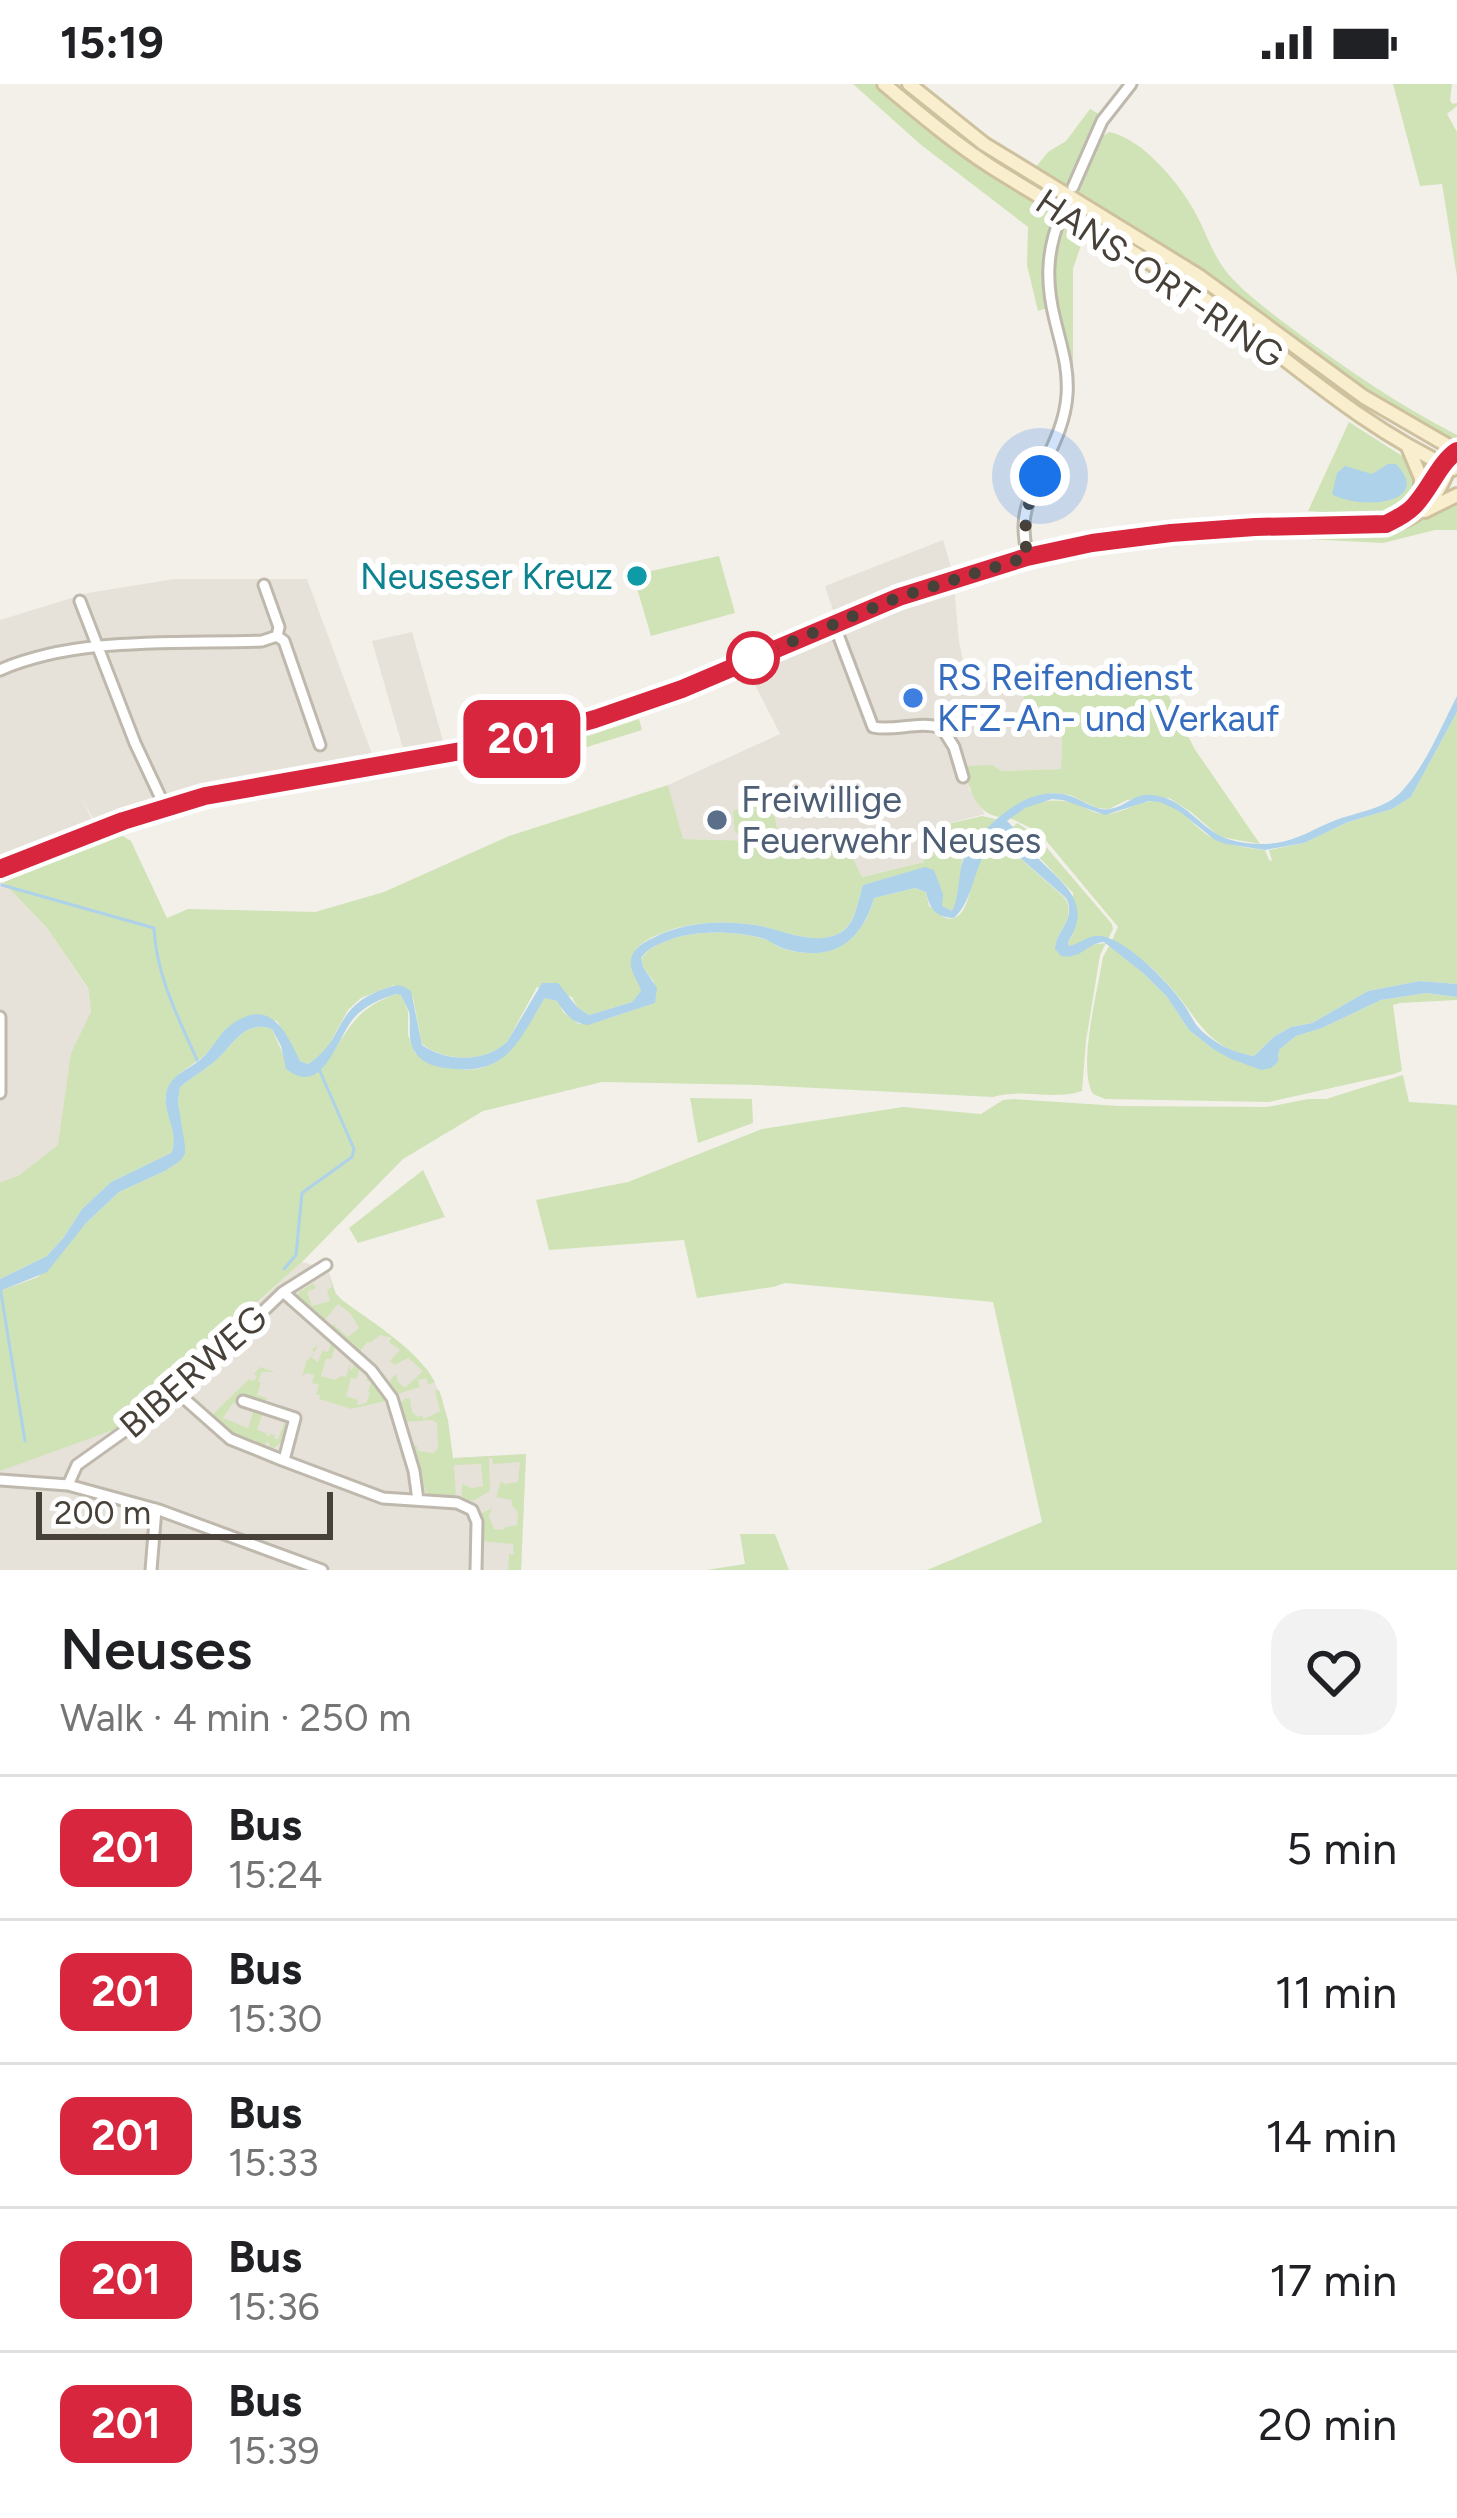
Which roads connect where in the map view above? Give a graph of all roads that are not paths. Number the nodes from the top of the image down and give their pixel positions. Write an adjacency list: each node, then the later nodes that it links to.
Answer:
1 (884, 84): 6 (main road, HANS-ORT-RING)
2 (909, 84): 7 (main road, HANS-ORT-RING)
3 (1131, 84): 4 (street)
4 (1072, 188)
5 (1060, 218): 13 (street)
6 (1407, 445): 8 (main road, HANS-ORT-RING); 10 (main road)
7 (1456, 451): 8 (main road)
8 (1450, 468): 10 (main road); 11 (main road)
9 (1457, 495): 11 (main road)
10 (1421, 497): 12 (main road)
11 (1419, 514): 12 (main road)
12 (1386, 524): 13 (main road)
13 (1027, 557): 16 (main road)
14 (264, 585): 17 (street)
15 (80, 601): 18 (street)
16 (834, 624): 21 (street); 22 (main road)
17 (277, 636): 18 (street); 20 (street)
18 (98, 646): 19 (street); 22 (street)
19 (0, 670)
20 (320, 745)
21 (963, 777)
22 (165, 807): 23 (main road)
23 (0, 869)
24 (0, 1017): 25 (street)
25 (0, 1094)
26 (326, 1265): 27 (street, BIBERWEG)
27 (283, 1292): 28 (street, BIBERWEG); 33 (street)
28 (178, 1393): 30 (street); 32 (street, BIBERWEG)
29 (243, 1401): 30 (street)
30 (284, 1460): 33 (street)
31 (0, 1480): 32 (street)
32 (68, 1485): 34 (street)
33 (418, 1500): 37 (street)
34 (156, 1509): 35 (street); 36 (street)
35 (151, 1570)
36 (322, 1570)
37 (476, 1570)

